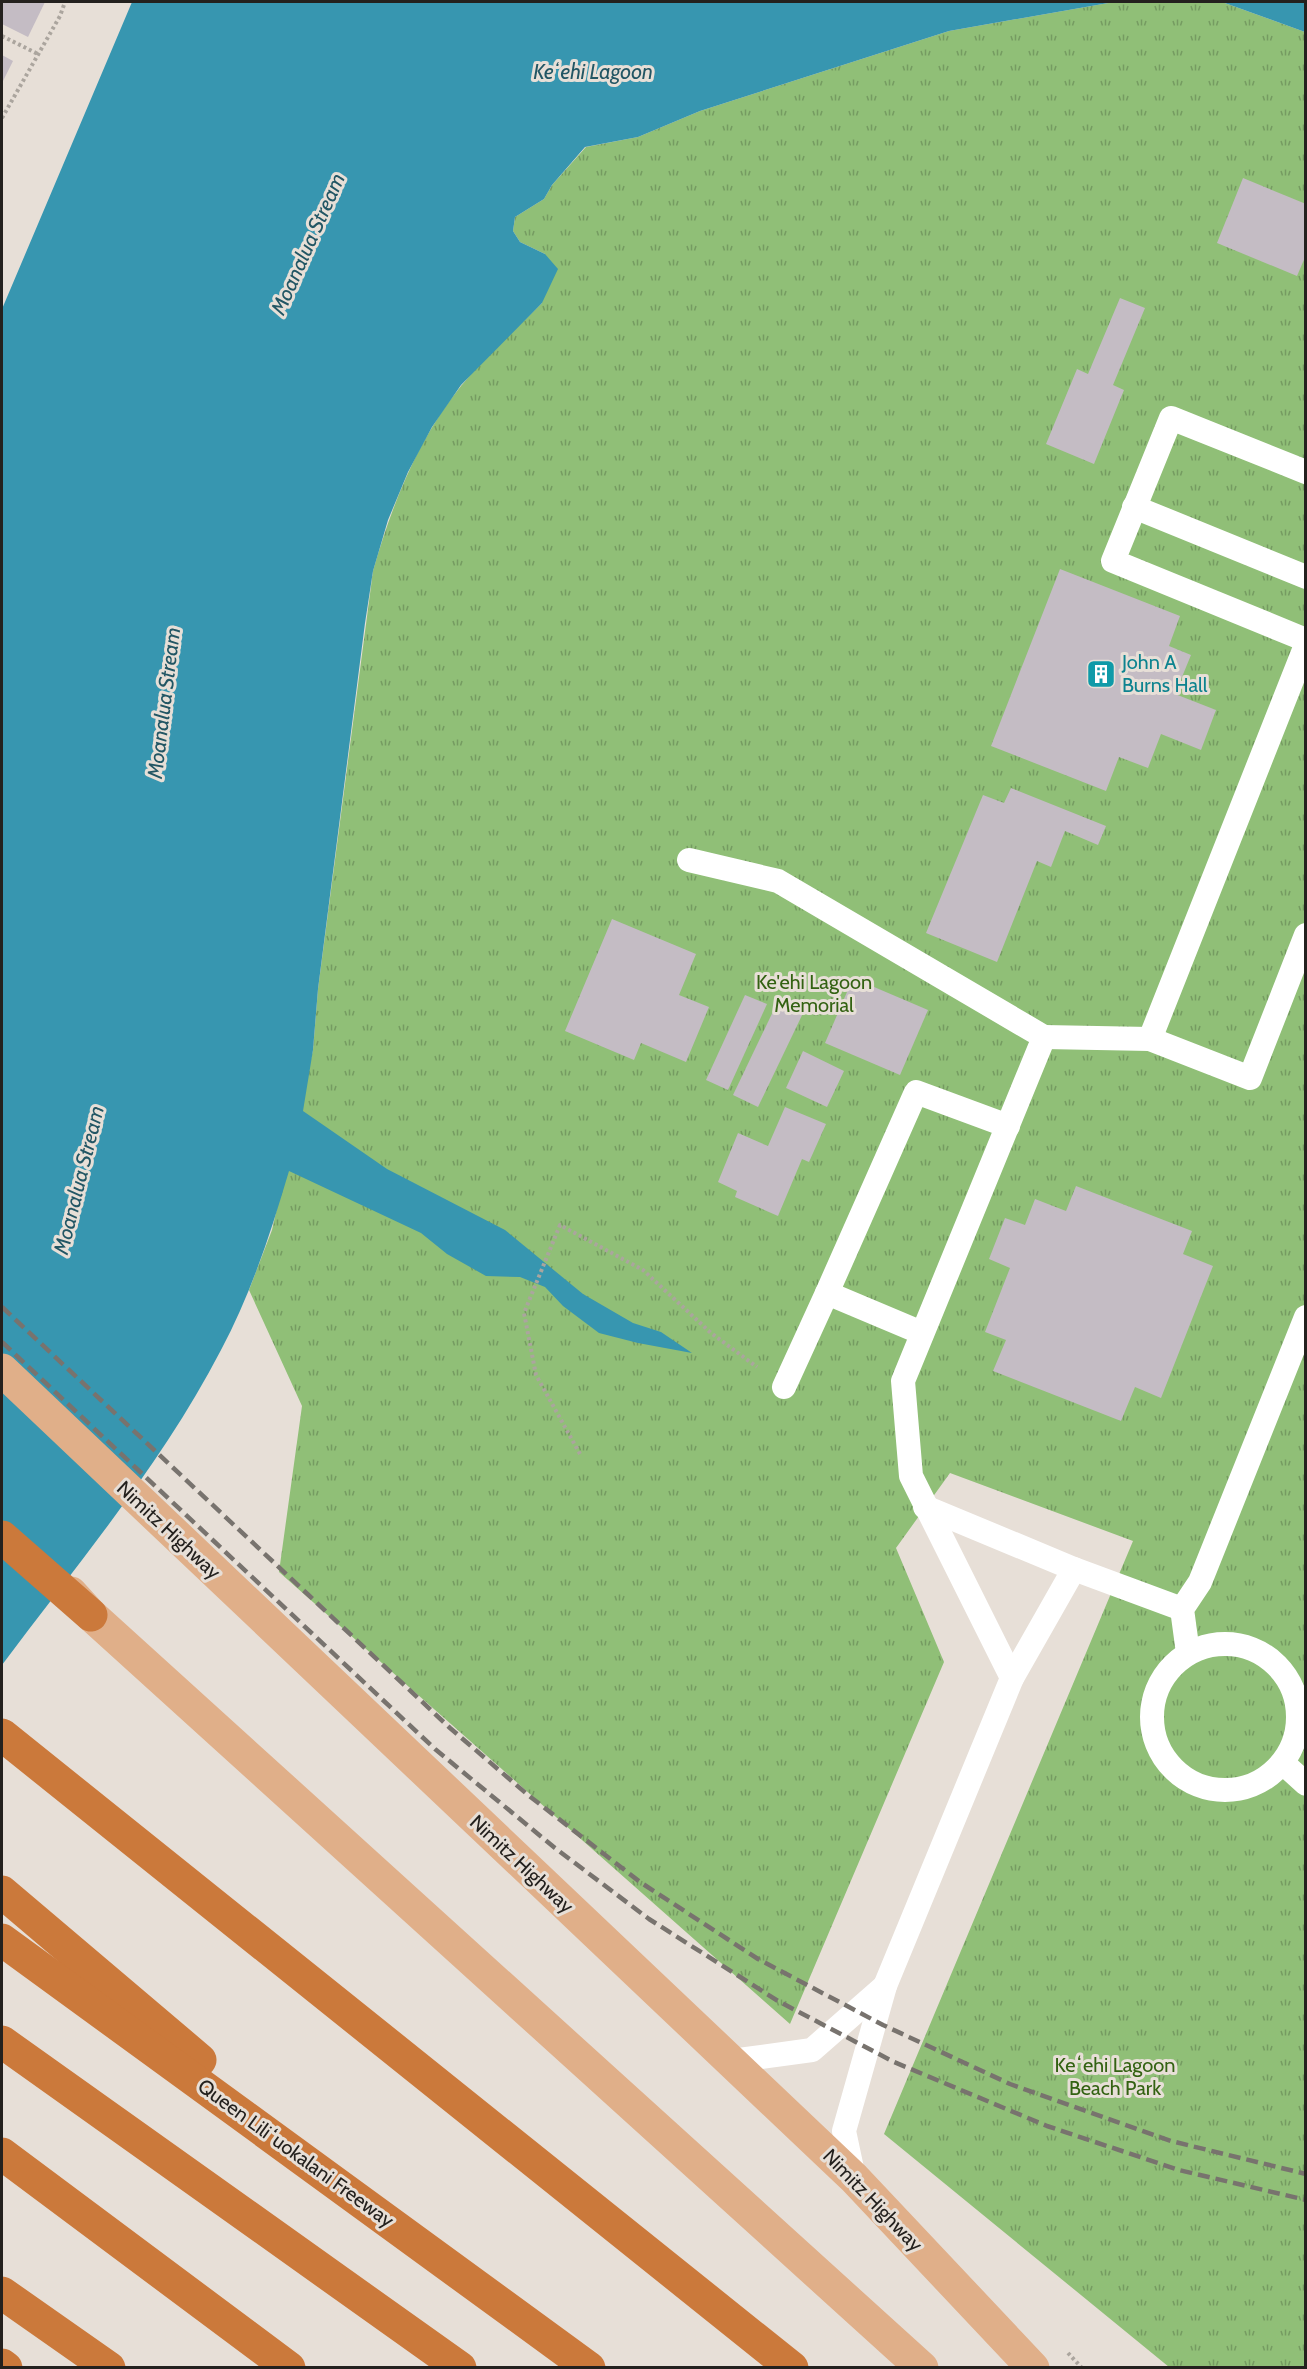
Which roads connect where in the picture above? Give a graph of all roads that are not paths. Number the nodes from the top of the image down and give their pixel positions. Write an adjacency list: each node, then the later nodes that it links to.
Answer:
1 (1305, 472): 2 (lane)
2 (1134, 507): 3 (lane); 4 (lane)
3 (1305, 577)
4 (1305, 640)
5 (1305, 645): 9 (lane)
6 (689, 860): 8 (lane)
7 (1305, 935): 9 (lane)
8 (1044, 1037): 9 (lane); 10 (lane)
9 (1150, 1039)
10 (1008, 1126): 11 (lane); 13 (lane)
11 (828, 1293): 13 (lane); 15 (lane)
12 (1305, 1317): 20 (lane)
13 (922, 1333): 16 (lane)
14 (2, 1370): 31 (main road, Nimitz Highway)
15 (784, 1388)
16 (925, 1507): 19 (lane); 23 (lane)
17 (2, 1518): 21 (main road)
18 (2, 1537): 21 (highway)
19 (1074, 1569): 20 (lane); 23 (lane)
20 (1182, 1609): 22 (lane)
21 (91, 1615): 43 (main road)
22 (1188, 1653): 25 (lane); 25 (lane)
23 (1012, 1678): 29 (lane)
24 (2, 1735): 42 (highway)
25 (1283, 1763): 26 (lane)
26 (1305, 1784)
27 (2, 1892): 34 (highway)
28 (2, 1940): 34 (highway, Queen Liliʻuokalani Freeway)
29 (885, 1986): 31 (lane); 33 (lane)
30 (2, 2042): 40 (highway)
31 (731, 2061): 33 (main road, Nimitz Highway)
32 (2, 2154): 39 (highway)
33 (854, 2178): 44 (main road, Nimitz Highway)
34 (403, 2231): 41 (highway, Queen Liliʻuokalani Freeway)
35 (2, 2293): 38 (highway)
36 (2, 2365): 37 (highway)
37 (6, 2367)
38 (109, 2367)
39 (289, 2367)
40 (460, 2367)
41 (590, 2367)
42 (792, 2367)
43 (922, 2367)
44 (1033, 2367)

